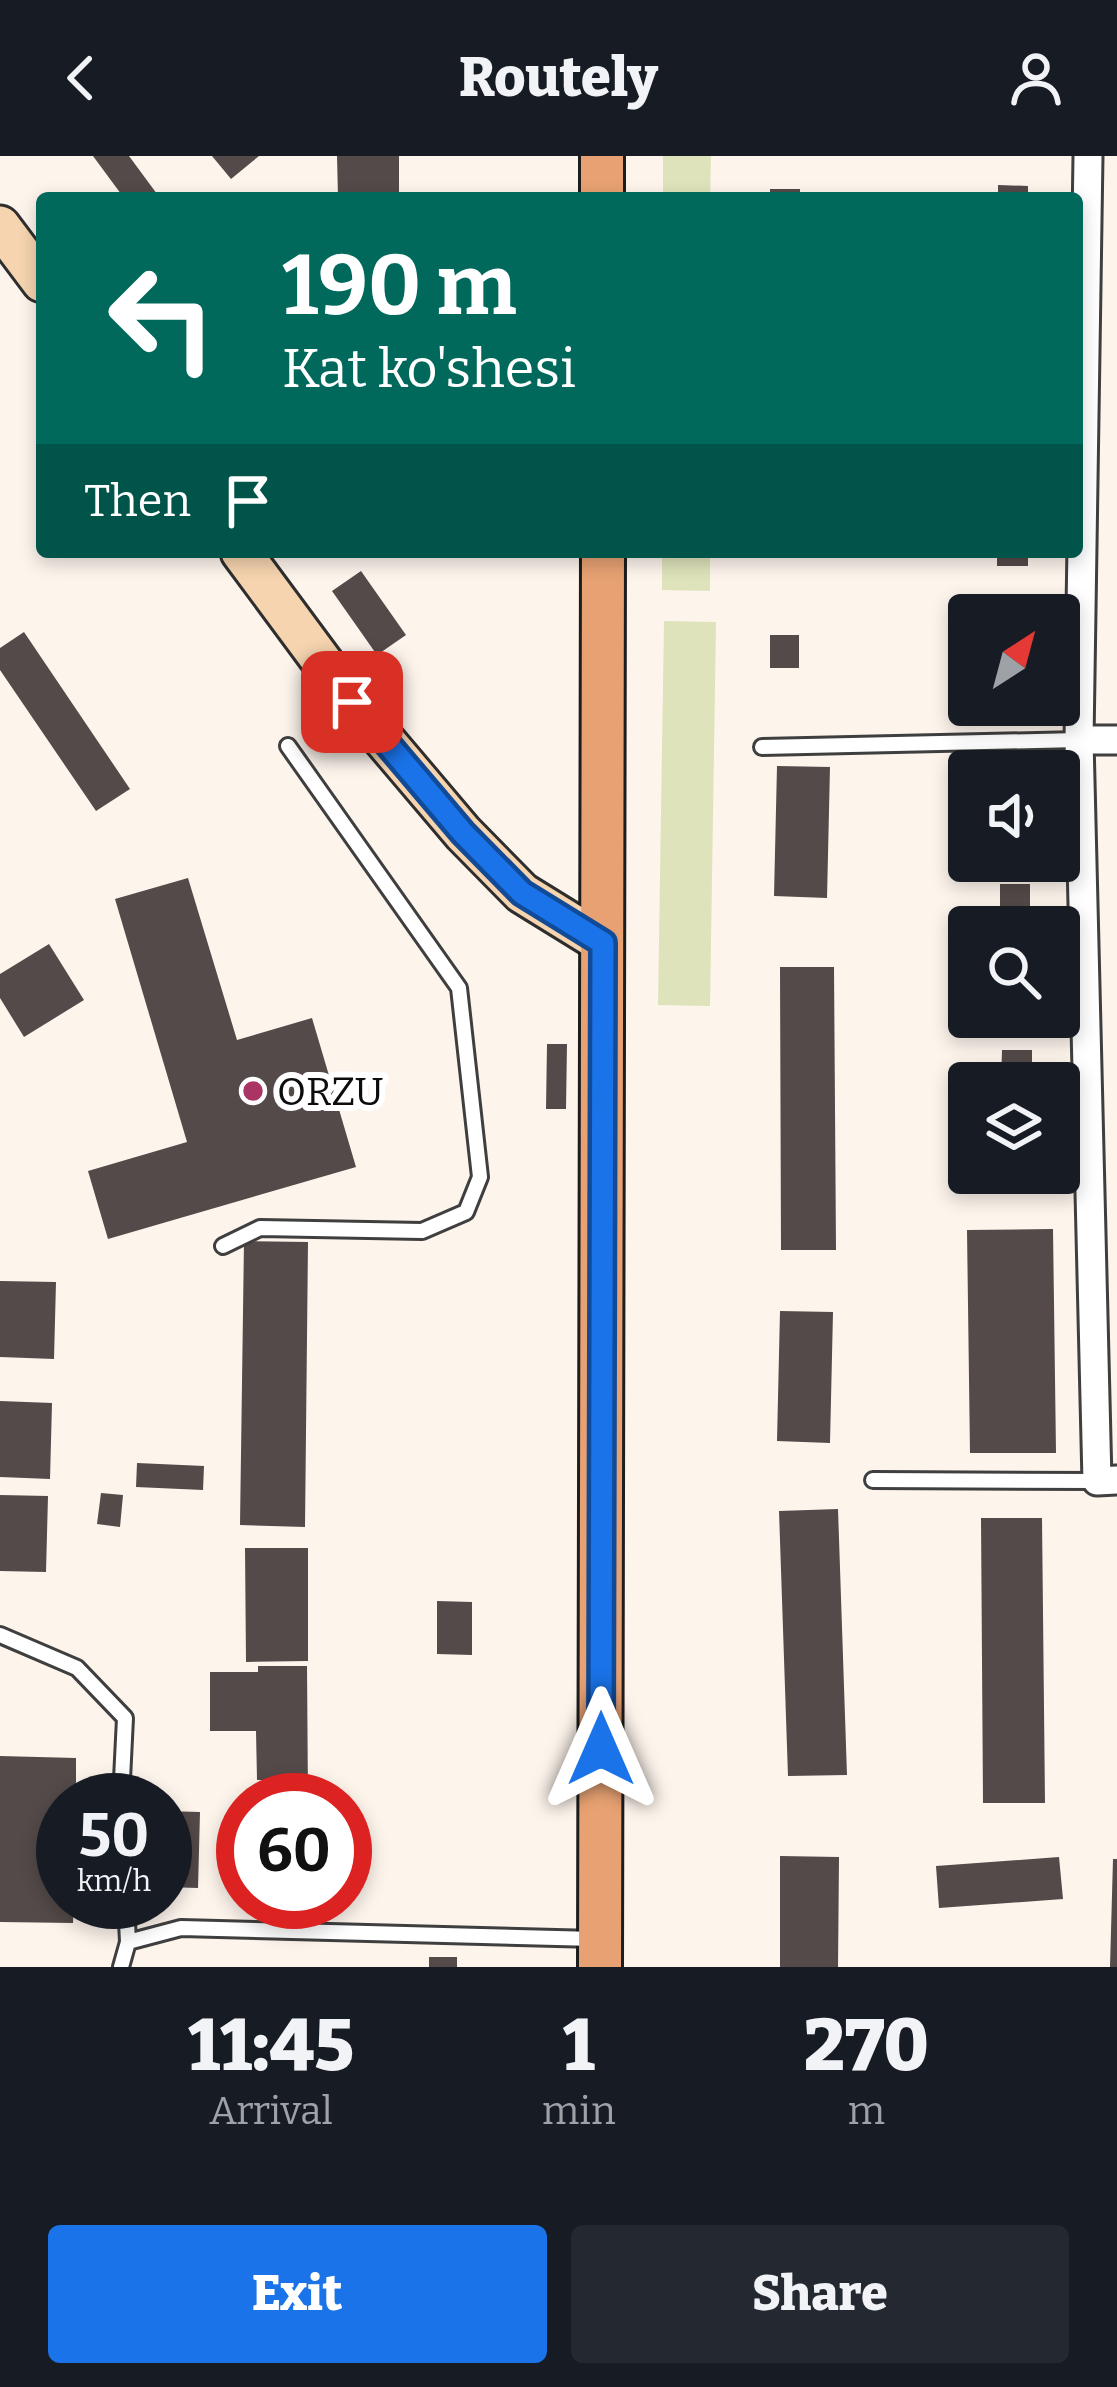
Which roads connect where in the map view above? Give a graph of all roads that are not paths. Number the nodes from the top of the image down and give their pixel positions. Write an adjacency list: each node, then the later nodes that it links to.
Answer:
1 (602, 156): 3 (main road)
2 (1088, 156): 6 (street)
3 (602, 192)
4 (0, 226): 5 (street)
5 (36, 274)
6 (1083, 480)
7 (245, 558): 14 (street)
8 (603, 558): 14 (main road)
9 (1082, 558): 10 (street)
10 (1079, 740): 11 (street); 13 (lane); 17 (street)
11 (1117, 740)
12 (288, 746): 15 (lane)
13 (762, 747)
14 (603, 943): 22 (main road)
15 (223, 1246)
16 (873, 1480): 17 (lane)
17 (1107, 1480)
18 (0, 1635): 19 (lane)
19 (123, 1773)
20 (127, 1929): 21 (lane)
21 (128, 1942): 22 (lane); 23 (lane)
22 (600, 1953)
23 (122, 1967)

